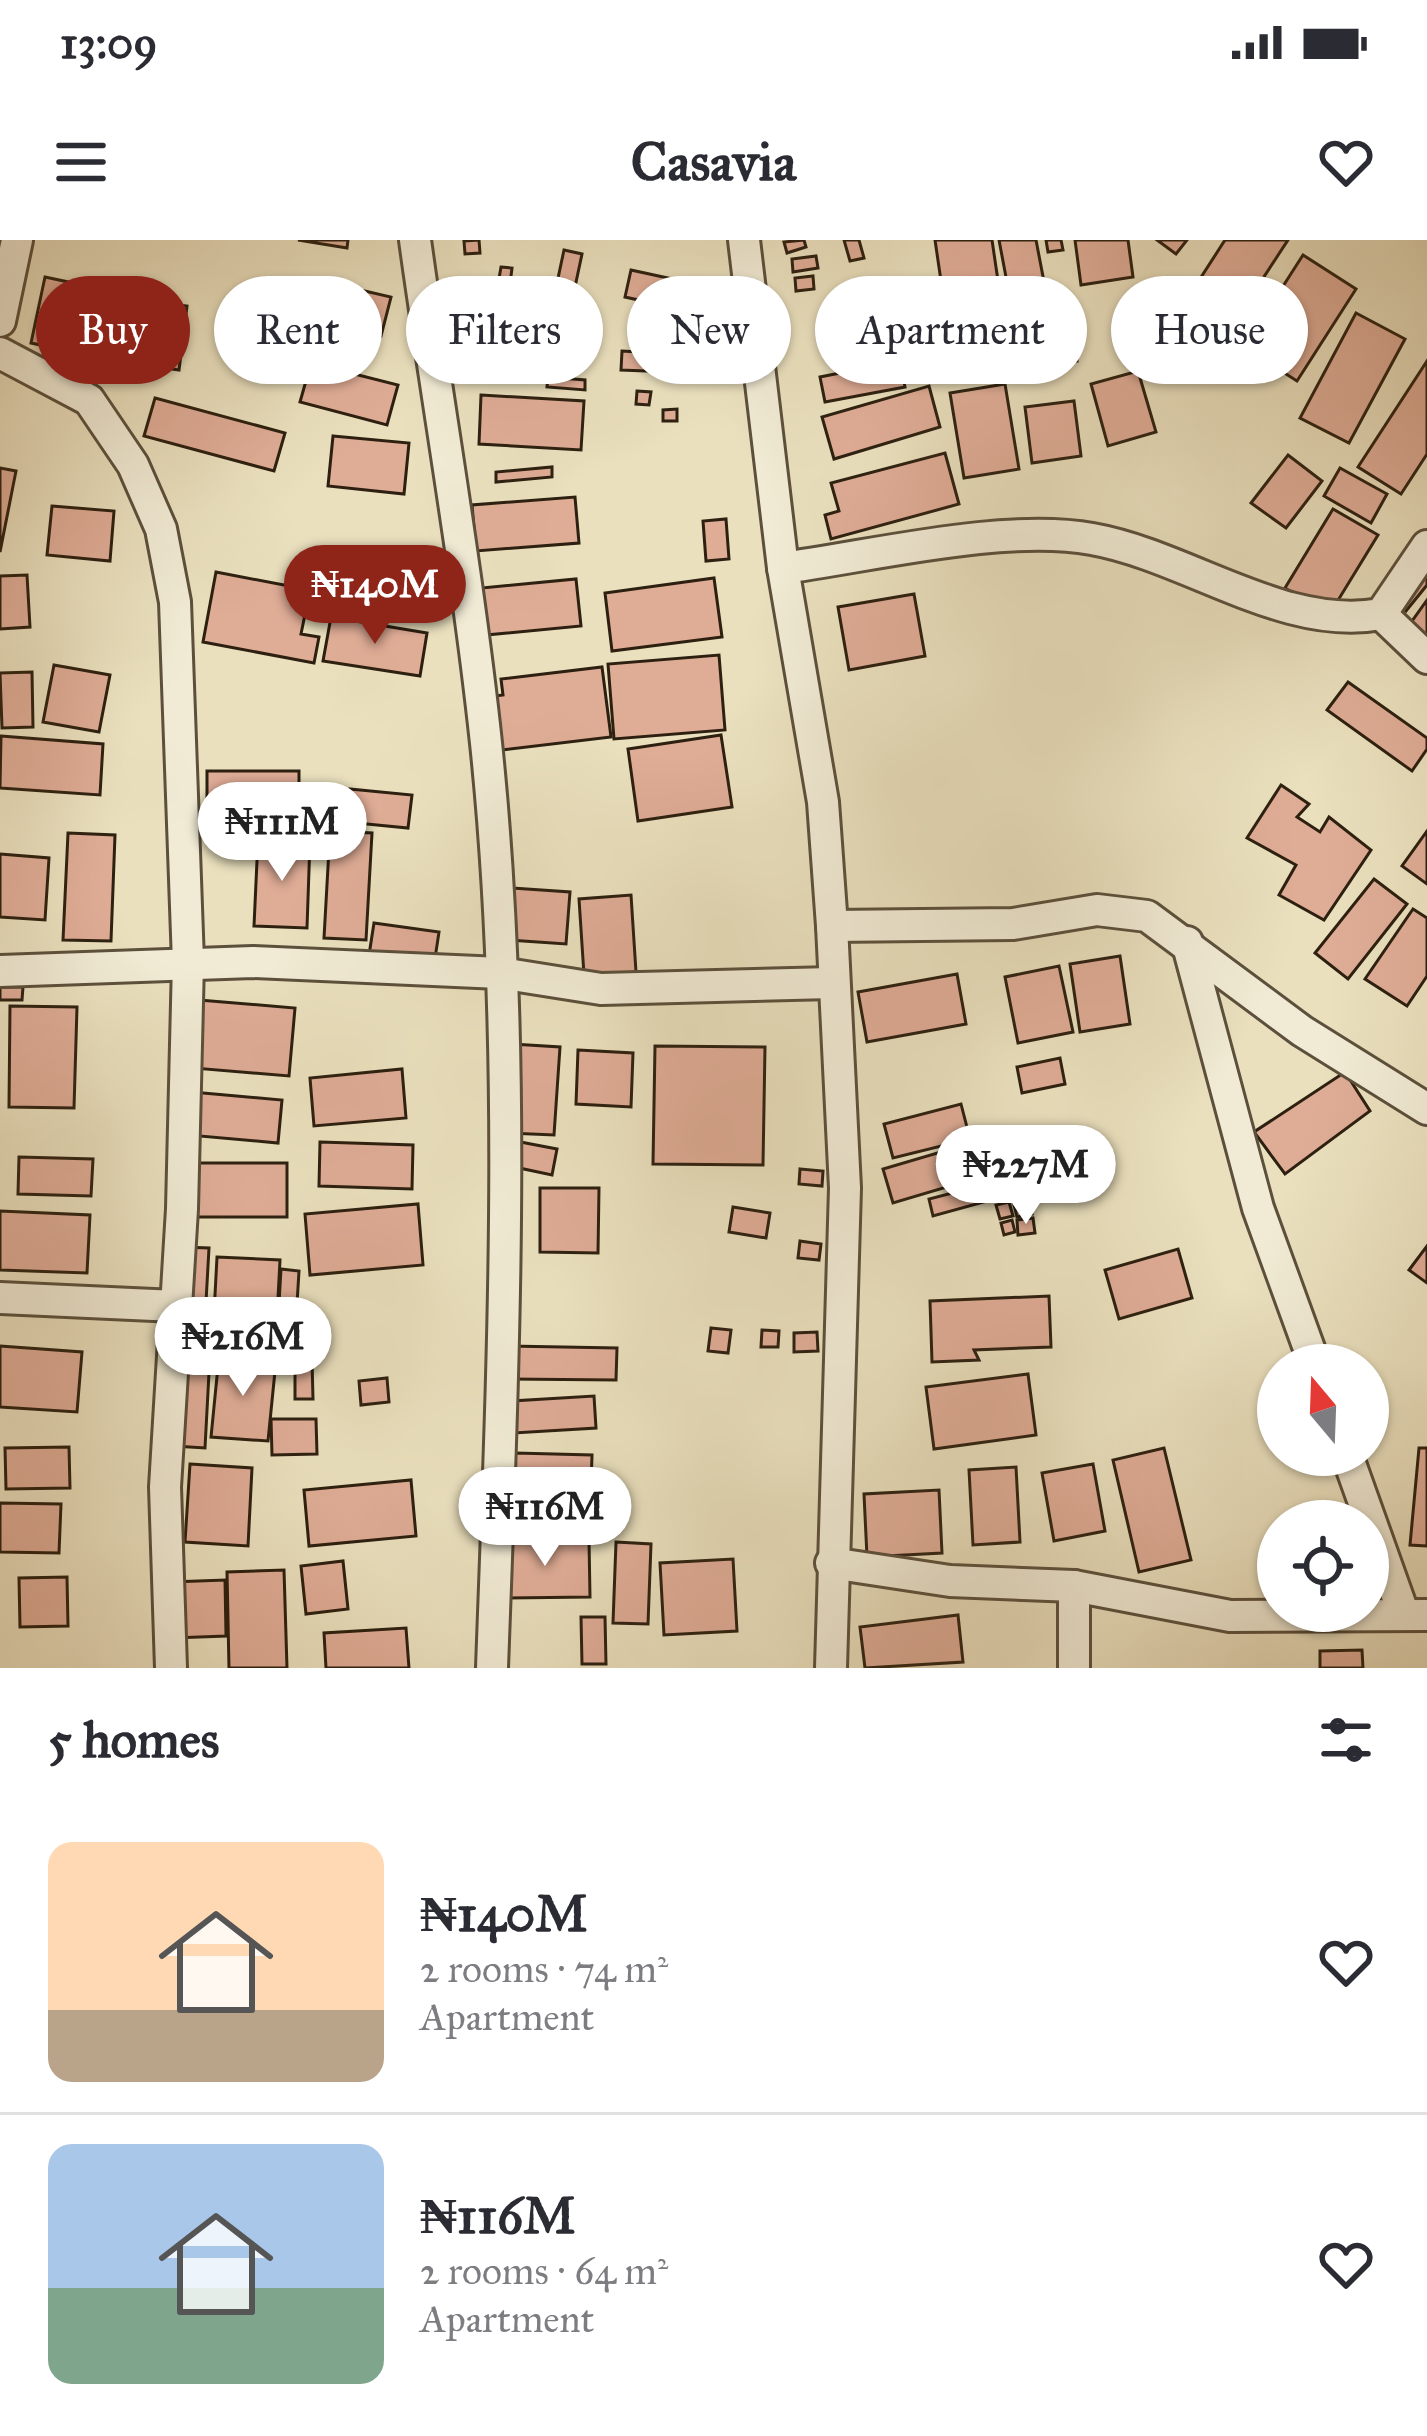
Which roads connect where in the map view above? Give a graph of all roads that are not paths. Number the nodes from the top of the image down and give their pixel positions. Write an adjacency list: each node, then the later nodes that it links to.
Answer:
1 (17, 240): 4 (street)
2 (415, 240): 14 (street)
3 (744, 240): 7 (street)
4 (0, 321)
5 (0, 353): 12 (street)
6 (1427, 546): 8 (street)
7 (783, 568): 8 (street); 10 (street)
8 (1381, 614): 9 (street)
9 (1427, 658)
10 (832, 926): 11 (street); 15 (street)
11 (1187, 942): 16 (street); 19 (street)
12 (188, 962): 13 (street); 14 (street); 18 (street)
13 (0, 971)
14 (500, 973): 15 (street); 25 (street)
15 (832, 982): 21 (street)
16 (1427, 1109)
17 (0, 1298): 18 (street)
18 (176, 1306): 24 (street)
19 (1307, 1344)
20 (1356, 1476): 23 (street)
21 (831, 1563): 22 (street); 26 (street)
22 (1074, 1586): 23 (street); 27 (street)
23 (1416, 1615)
24 (171, 1668)
25 (492, 1668)
26 (831, 1668)
27 (1074, 1668)

